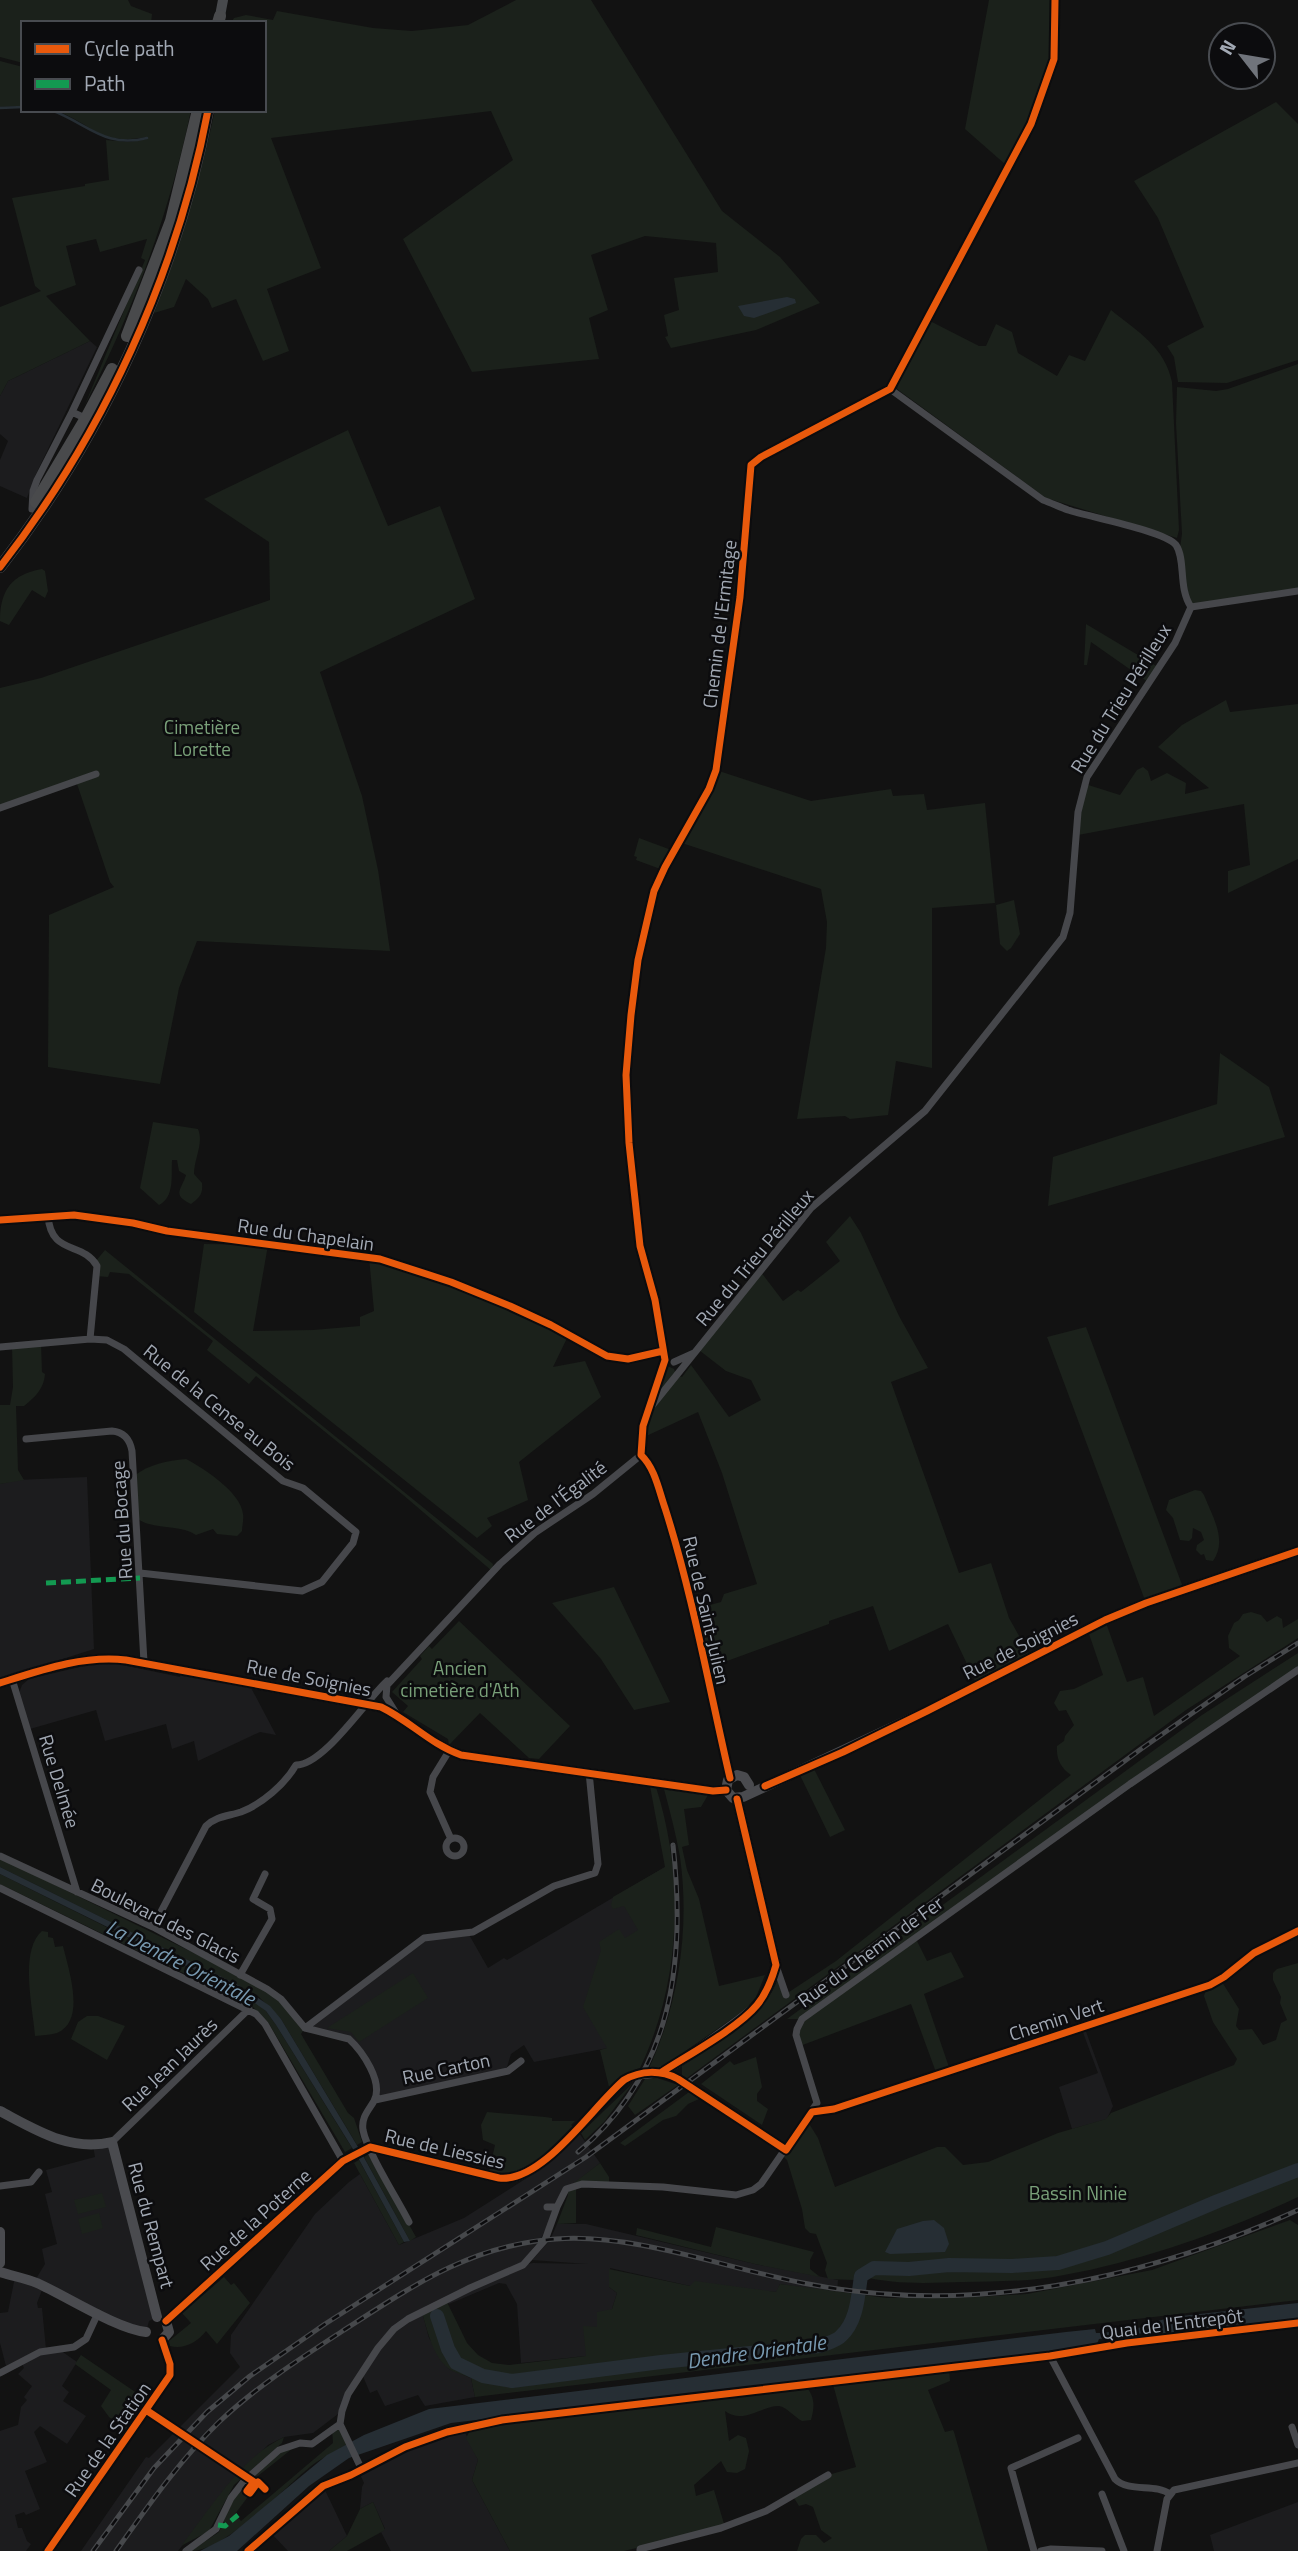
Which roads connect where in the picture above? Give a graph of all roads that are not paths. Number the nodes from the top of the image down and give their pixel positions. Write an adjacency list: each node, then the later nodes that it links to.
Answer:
1 (223, 0): 3 (main road)
2 (1055, 0): 7 (street)
3 (219, 20)
4 (198, 112): 9 (highway)
5 (208, 112): 9 (highway)
6 (139, 270): 8 (street)
7 (890, 389): 14 (street, Rue du Trieu Périlleux); 22 (street, Chemin de l'Ermitage)
8 (72, 412): 9 (street); 10 (street)
9 (90, 421): 10 (highway); 12 (highway)
10 (32, 509): 11 (highway)
11 (0, 553)
12 (0, 567)
13 (1298, 591): 14 (street)
14 (1191, 607): 21 (street, Rue du Trieu Périlleux)
15 (96, 774): 16 (street)
16 (0, 808)
17 (48, 1216): 18 (street, Rue du Chapelain); 19 (street); 22 (street, Rue du Chapelain)
18 (0, 1220)
19 (90, 1339): 20 (street, Rue de la Cense au Bois); 29 (street, Rue de la Cense au Bois)
20 (0, 1347)
21 (695, 1353): 23 (street, Rue du Trieu Périlleux); 24 (street, Rue du Trieu Périlleux)
22 (664, 1356): 23 (street, Rue du Chapelain); 25 (street)
23 (674, 1362): 24 (street)
24 (681, 1371): 25 (street)
25 (650, 1408): 27 (street)
26 (26, 1439): 29 (street, Rue du Bocage)
27 (641, 1455): 32 (street, Rue de l'Égalité); 39 (street, Rue de Saint-Julien)
28 (1298, 1551): 41 (street, Rue de Soignies)
29 (140, 1573): 30 (street, Rue du Bocage)
30 (144, 1662): 33 (street, Rue de Soignies); 35 (street, Rue de Soignies)
31 (1298, 1670): 60 (street, Rue du Chemin de Fer)
32 (399, 1671): 35 (street, Rue de l'Égalité); 36 (street, Rue de l'Égalité)
33 (12, 1679): 34 (street, Rue de Soignies); 48 (street, Rue Delmée)
34 (0, 1683)
35 (368, 1704): 36 (street, Rue de Soignies); 49 (street, Rue de l'Égalité)
36 (397, 1715): 37 (street, Rue de Soignies)
37 (449, 1751): 38 (street, Rue de Soignies); 44 (street)
38 (589, 1772): 42 (street, Rue de Soignies); 55 (street)
39 (730, 1778): 40 (street); 42 (street)
40 (749, 1785): 41 (street, Rue de Soignies); 43 (street)
41 (765, 1786): 43 (street, Rue de Soignies)
42 (726, 1790): 43 (street)
43 (740, 1798): 51 (street)
44 (451, 1839)
45 (0, 1856): 48 (street, Boulevard des Glacis)
46 (265, 1874): 52 (street)
47 (0, 1888): 54 (street)
48 (77, 1892): 49 (street, Boulevard des Glacis)
49 (153, 1927): 52 (street, Boulevard des Glacis)
50 (1298, 1931): 60 (street, Chemin Vert)
51 (776, 1965): 53 (street); 57 (street)
52 (240, 1975): 55 (street, Boulevard des Glacis)
53 (786, 1995)
54 (249, 2010): 61 (street, Rue Jean Jaurès); 64 (street)
55 (305, 2028): 58 (street, Rue Carton)
56 (521, 2061): 58 (street, Rue Carton)
57 (662, 2072): 62 (street, Rue de Liessies); 63 (street)
58 (375, 2100): 62 (street)
59 (0, 2112): 61 (street)
60 (812, 2112): 63 (street)
61 (112, 2142): 74 (street, Rue du Rempart)
62 (370, 2147): 64 (street, Rue de la Poterne); 69 (street)
63 (786, 2150): 68 (street)
64 (347, 2159): 74 (street, Rue de la Poterne)
65 (39, 2172): 66 (street)
66 (0, 2186)
67 (547, 2207): 68 (street)
68 (557, 2207): 79 (street)
69 (409, 2222)
70 (0, 2232): 71 (street)
71 (0, 2263)
72 (0, 2272): 73 (street)
73 (98, 2313): 76 (street); 78 (street)
74 (161, 2319): 76 (street); 77 (street)
75 (1298, 2323): 88 (street, Quai de l'Entrepôt)
76 (146, 2332): 77 (street)
77 (162, 2340): 89 (street, Rue de la Station)
78 (0, 2373)
79 (340, 2424): 85 (street); 90 (street)
80 (478, 2425): 85 (street)
81 (1292, 2427): 83 (street)
82 (1078, 2438): 93 (street)
83 (1298, 2445)
84 (1298, 2463): 88 (street)
85 (361, 2468): 91 (street)
86 (828, 2475): 92 (street)
87 (1102, 2494): 96 (street)
88 (1170, 2494): 97 (street)
89 (48, 2551)
90 (186, 2551)
91 (248, 2551)
92 (640, 2551)
93 (1034, 2551)
94 (1041, 2551): 95 (street)
95 (1102, 2551)
96 (1124, 2551)
97 (1157, 2551)

